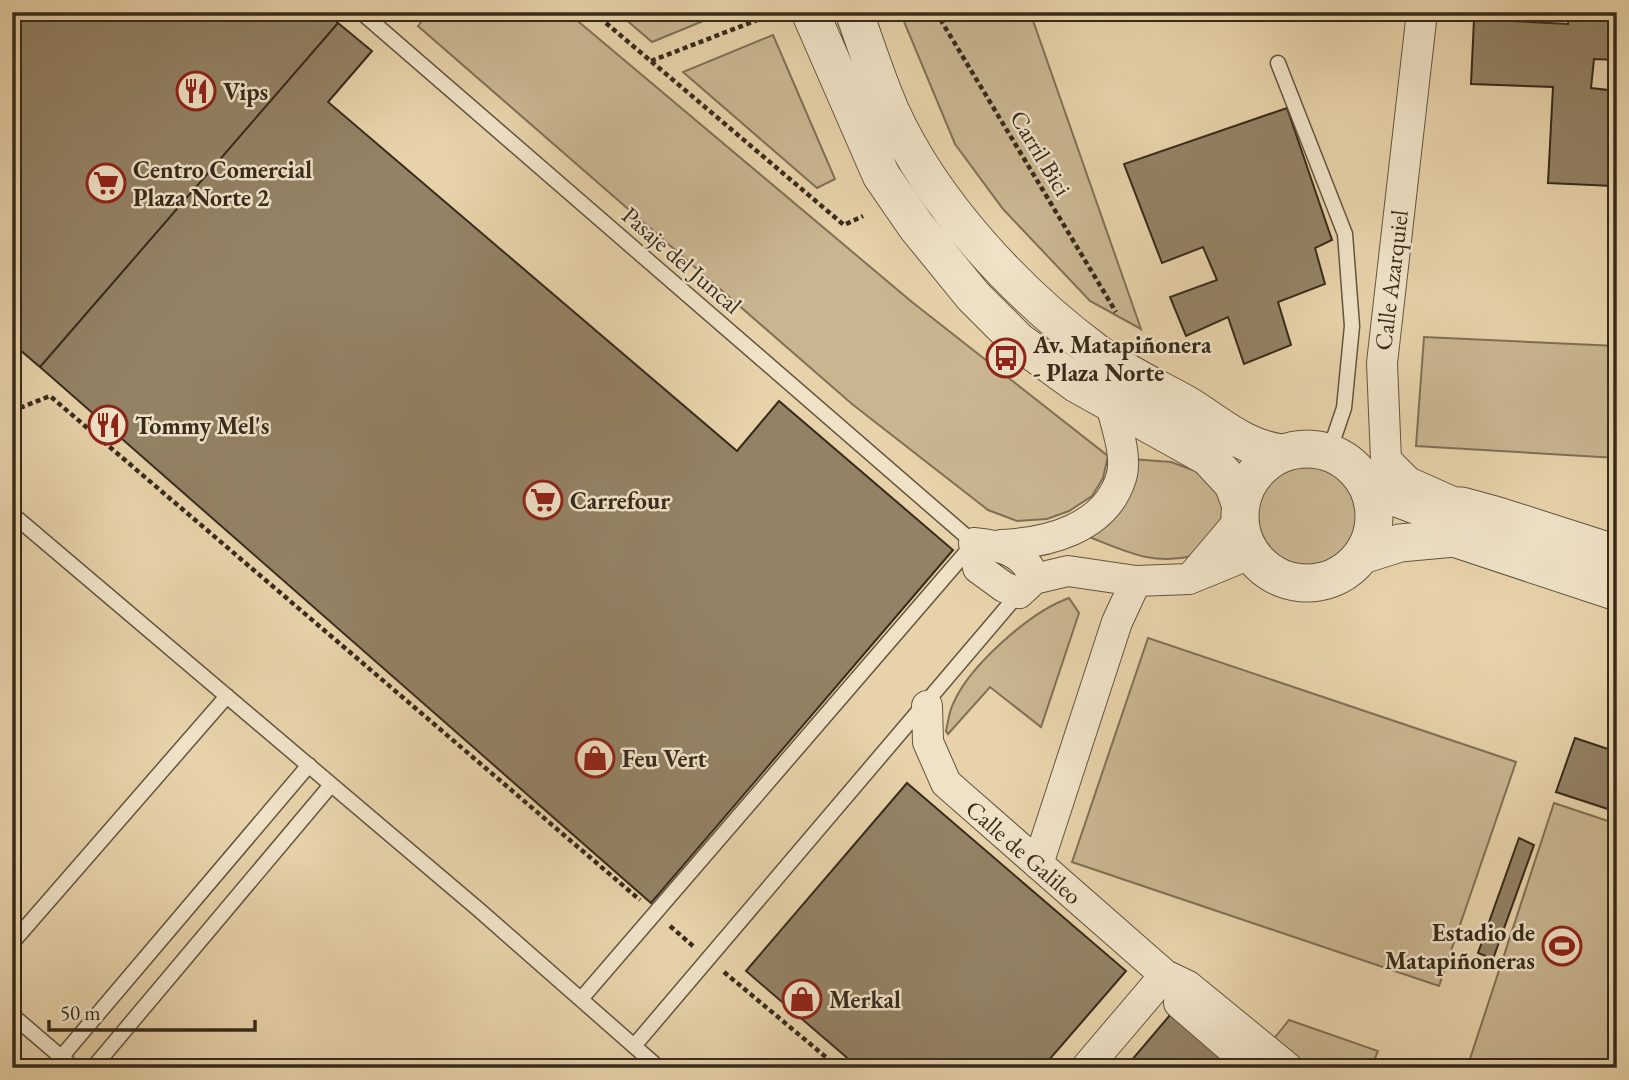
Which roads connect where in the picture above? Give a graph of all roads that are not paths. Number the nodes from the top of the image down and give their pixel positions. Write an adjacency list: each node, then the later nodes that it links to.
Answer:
1 (361, 12): 13 (lane, Pasaje del Juncal)
2 (810, 12): 6 (street)
3 (854, 12): 8 (street)
4 (1422, 12): 10 (street, Calle Azarquiel)
5 (1278, 63): 7 (lane)
6 (1111, 404): 12 (street); 13 (street)
7 (1329, 452): 8 (street); 9 (street)
8 (1282, 453): 12 (street)
9 (1368, 487): 10 (street); 15 (street)
10 (1462, 506): 14 (street)
11 (12, 514): 19 (lane)
12 (1243, 526): 15 (street); 16 (street)
13 (988, 544): 17 (street); 26 (lane)
14 (1617, 554)
15 (1362, 555): 18 (street)
16 (1136, 581): 17 (street); 23 (street)
17 (1027, 586): 20 (lane)
18 (1617, 592)
19 (227, 696): 21 (lane); 24 (lane)
20 (927, 705): 23 (street, Calle de Galileo); 28 (lane)
21 (309, 765): 22 (lane); 29 (lane)
22 (331, 785): 26 (lane); 31 (lane)
23 (1038, 864): 25 (street, Calle de Galileo)
24 (12, 943)
25 (1165, 975): 33 (street); 34 (street, Calle de Galileo); 35 (street, Calle de Galileo)
26 (581, 999): 28 (lane)
27 (12, 1015): 29 (lane)
28 (634, 1046): 32 (lane)
29 (56, 1062): 30 (lane)
30 (74, 1068)
31 (93, 1068)
32 (659, 1068)
33 (1086, 1068)
34 (1254, 1068)
35 (1288, 1068)

